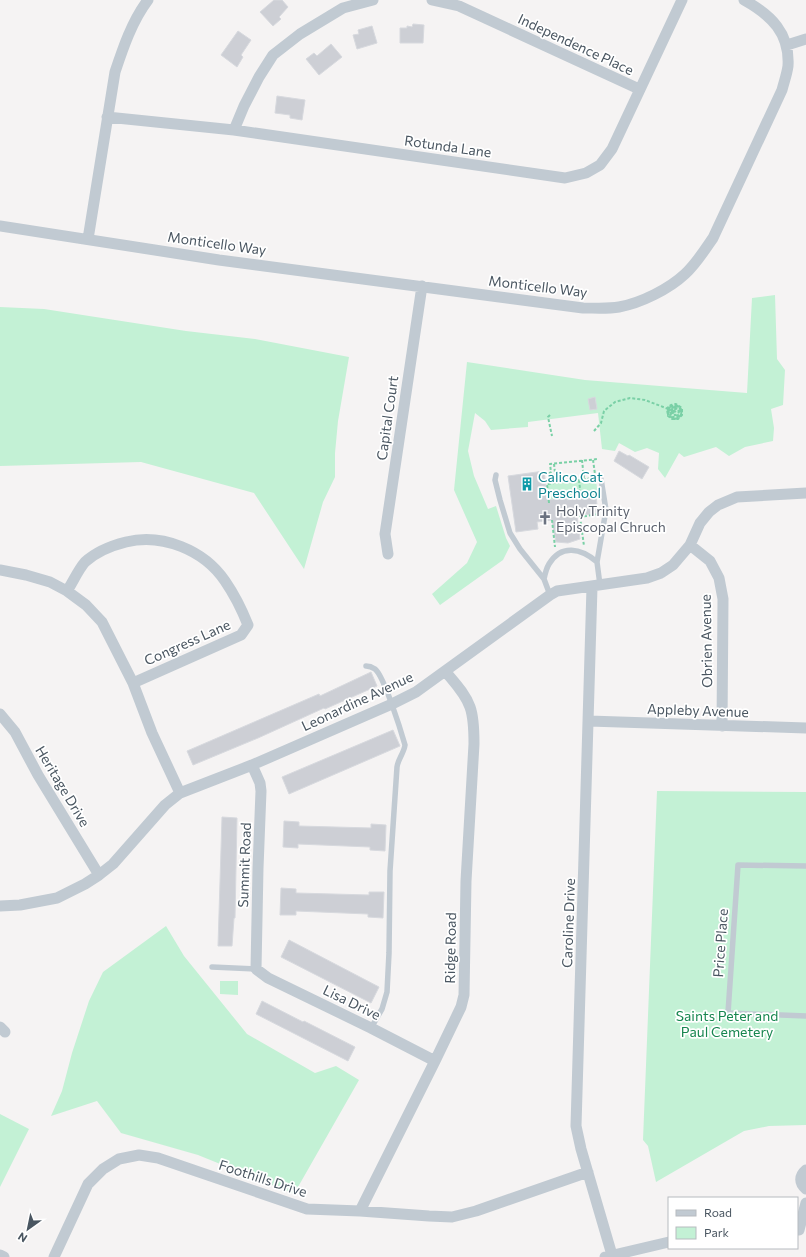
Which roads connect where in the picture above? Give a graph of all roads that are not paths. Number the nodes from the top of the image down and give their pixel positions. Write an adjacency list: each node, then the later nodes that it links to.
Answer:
1 (148, 0): 9 (street)
2 (373, 0): 10 (street)
3 (432, 0): 8 (street, Independence Place)
4 (682, 0): 8 (street, Rotunda Lane)
5 (744, 0): 7 (street, Monticello Way)
6 (806, 39): 7 (street)
7 (787, 45): 13 (street, Monticello Way)
8 (639, 89): 10 (street, Rotunda Lane)
9 (107, 117): 10 (street, Rotunda Lane); 12 (street)
10 (234, 130)
11 (0, 226): 12 (street, Monticello Way)
12 (88, 238): 13 (street, Monticello Way)
13 (422, 286): 18 (street, Capital Court)
14 (496, 475): 21 (lane)
15 (597, 480): 19 (lane)
16 (806, 492): 17 (street, Leonardine Avenue)
17 (690, 545): 22 (street, Leonardine Avenue); 31 (street, Obrien Avenue)
18 (388, 554)
19 (597, 562): 21 (lane); 22 (lane)
20 (0, 570): 23 (street)
21 (544, 579): 24 (lane)
22 (596, 586): 24 (street, Leonardine Avenue); 30 (street, Caroline Drive)
23 (67, 591): 27 (street); 27 (street, Congress Lane)
24 (550, 595): 26 (street, Leonardine Avenue)
25 (366, 666): 28 (lane)
26 (446, 671): 28 (street, Leonardine Avenue); 42 (street, Ridge Road)
27 (133, 683): 34 (street)
28 (392, 704): 33 (street, Leonardine Avenue); 41 (lane)
29 (0, 714): 36 (street, Heritage Drive)
30 (589, 721): 31 (street, Appleby Avenue); 44 (street, Caroline Drive)
31 (722, 726): 32 (street, Appleby Avenue)
32 (806, 728)
33 (252, 764): 34 (street, Leonardine Avenue); 39 (street, Summit Road)
34 (180, 793): 36 (street, Leonardine Avenue)
35 (806, 866): 40 (lane, Price Place)
36 (99, 875): 37 (street, Leonardine Avenue)
37 (0, 906)
38 (212, 967): 39 (lane)
39 (256, 969): 41 (street, Lisa Drive)
40 (806, 1016)
41 (371, 1028): 42 (street, Lisa Drive)
42 (435, 1061): 47 (street, Ridge Road)
43 (806, 1170): 45 (street)
44 (588, 1172): 47 (street, Foothills Drive); 51 (street, Caroline Drive)
45 (806, 1189)
46 (806, 1203): 48 (street)
47 (360, 1211): 53 (street, Foothills Drive)
48 (801, 1231)
49 (668, 1242): 51 (street)
50 (0, 1255): 52 (street)
51 (609, 1256)
52 (4, 1257)
53 (54, 1257)

